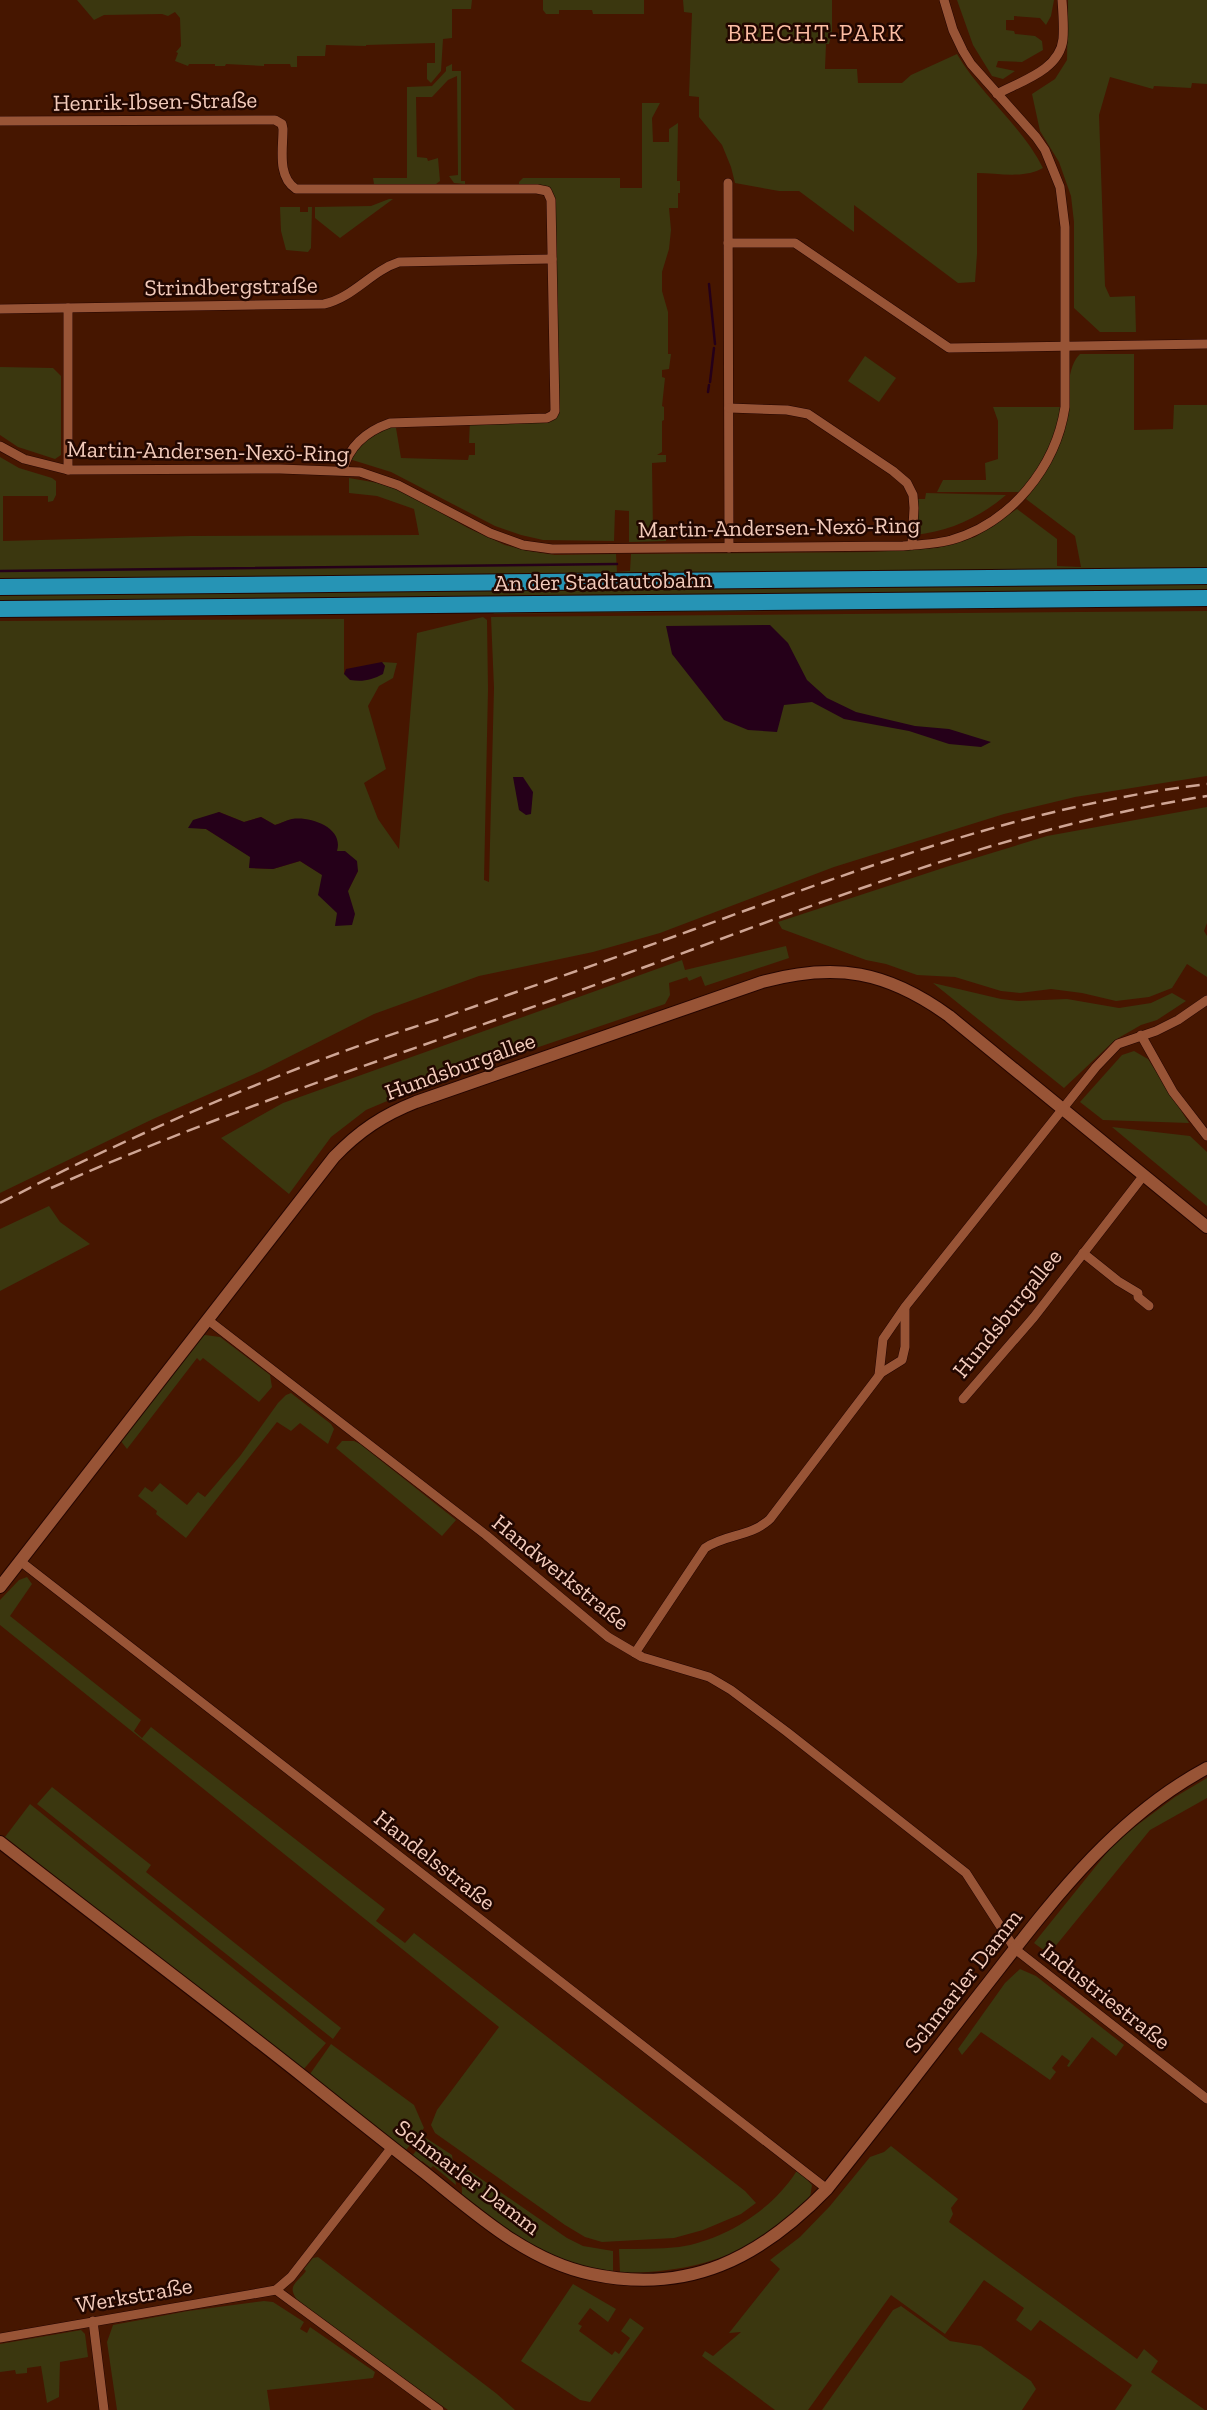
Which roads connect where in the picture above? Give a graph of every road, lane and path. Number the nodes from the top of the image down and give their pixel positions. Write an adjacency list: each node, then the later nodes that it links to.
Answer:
1 (944, 0): 3 (street, Martin-Andersen-Nexö-Ring)
2 (1062, 0): 3 (street)
3 (997, 94): 11 (street, Martin-Andersen-Nexö-Ring)
4 (0, 121): 7 (street, Henrik-Ibsen-Straße)
5 (728, 183): 6 (street)
6 (728, 243): 11 (street); 12 (street)
7 (552, 259): 8 (street, Strindbergstraße); 15 (street)
8 (68, 308): 9 (street, Strindbergstraße); 14 (street)
9 (0, 309)
10 (1207, 344): 11 (street)
11 (1066, 346): 16 (street, Martin-Andersen-Nexö-Ring)
12 (729, 408): 16 (street); 17 (street)
13 (0, 446): 14 (street, Martin-Andersen-Nexö-Ring)
14 (68, 470): 15 (street, Martin-Andersen-Nexö-Ring)
15 (343, 470): 17 (street, Martin-Andersen-Nexö-Ring)
16 (912, 545): 17 (street, Martin-Andersen-Nexö-Ring)
17 (729, 548)
18 (1207, 576): 19 (highway, An der Stadtautobahn)
19 (0, 587)
20 (1207, 598): 21 (highway, An der Stadtautobahn)
21 (0, 609)
22 (1207, 1000): 23 (street)
23 (1141, 1035): 24 (street); 25 (street)
24 (1061, 1108): 26 (street, Hundsburgallee); 30 (street); 31 (street, Hundsburgallee)
25 (1207, 1136)
26 (1144, 1175): 27 (street, Hundsburgallee); 28 (street, Hundsburgallee)
27 (1207, 1227)
28 (1083, 1253): 29 (street, Hundsburgallee); 33 (street, Hundsburgallee)
29 (1149, 1306)
30 (905, 1307): 32 (street); 32 (street)
31 (208, 1320): 34 (street, Hundsburgallee); 36 (street, Handwerkstraße)
32 (879, 1375): 36 (street)
33 (964, 1399)
34 (20, 1561): 35 (street, Hundsburgallee); 42 (street, Handelsstraße)
35 (0, 1587)
36 (635, 1653): 39 (street, Handwerkstraße)
37 (1207, 1768): 39 (street, Schmarler Damm)
38 (0, 1842): 41 (street, Schmarler Damm)
39 (1015, 1949): 40 (street, Industriestraße); 42 (street, Schmarler Damm)
40 (1207, 2099)
41 (392, 2147): 42 (street, Schmarler Damm); 43 (street)
42 (827, 2189)
43 (276, 2290): 44 (street, Werkstraße); 47 (street)
44 (93, 2321): 45 (street, Werkstraße); 46 (street)
45 (0, 2338)
46 (104, 2410)
47 (439, 2410)

